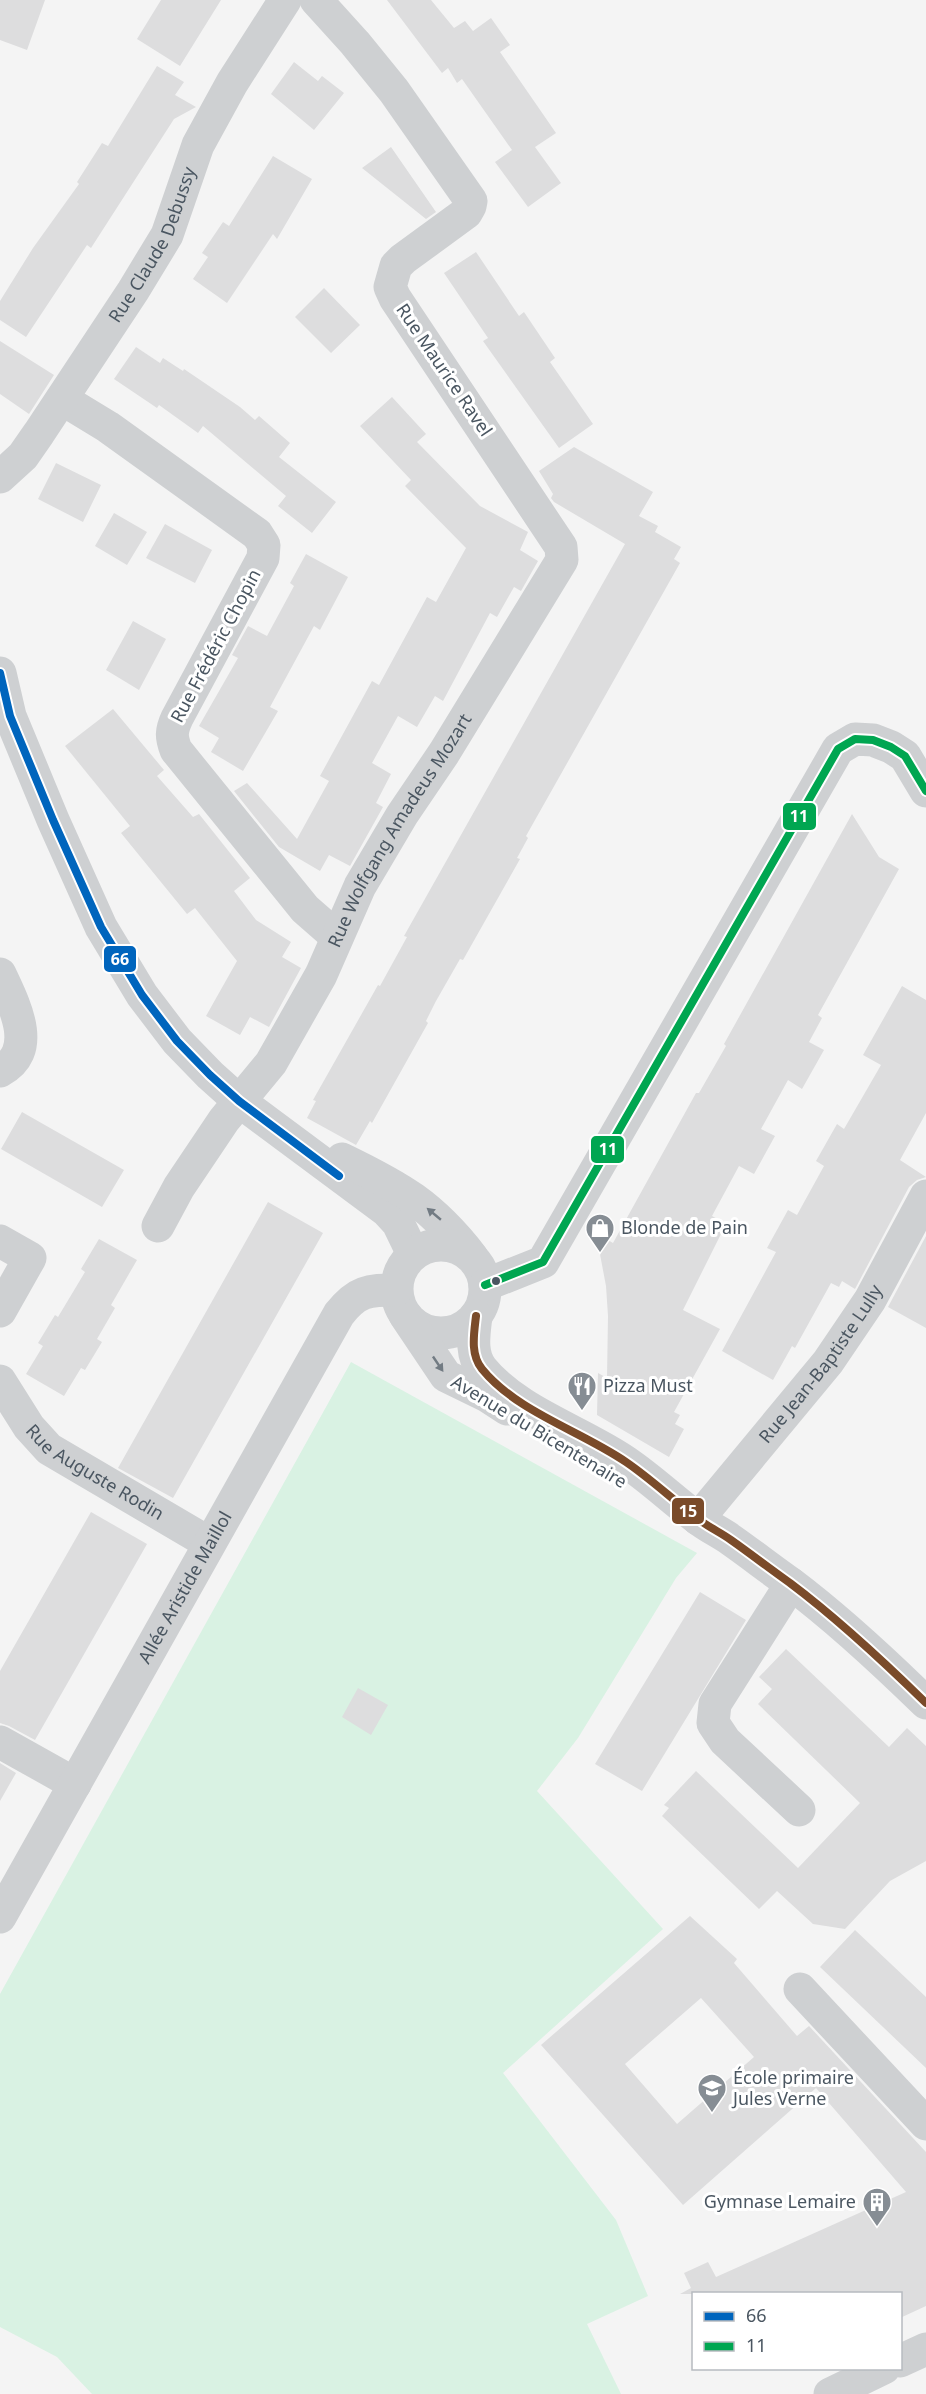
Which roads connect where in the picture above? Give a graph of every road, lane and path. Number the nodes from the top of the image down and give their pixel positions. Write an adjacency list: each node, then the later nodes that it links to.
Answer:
1 (285, 0): 3 (street, Rue Claude Debussy)
2 (316, 0): 5 (street, Rue Maurice Ravel)
3 (62, 399): 4 (street, Rue Claude Debussy); 8 (street, Rue Frédéric Chopin)
4 (0, 477)
5 (562, 560): 8 (street, Rue Wolfgang Amadeus Mozart)
6 (0, 673): 11 (street)
7 (926, 791): 17 (street)
8 (338, 937): 11 (street, Rue Wolfgang Amadeus Mozart)
9 (0, 974): 10 (street)
10 (0, 1071)
11 (239, 1101): 12 (street); 14 (street, Rue Wolfgang Amadeus Mozart)
12 (281, 1130): 16 (street); 17 (street, one-way to 12)
13 (926, 1196): 22 (street, Rue Jean-Baptiste Lully)
14 (158, 1226)
15 (0, 1241): 19 (street)
16 (413, 1254): 17 (street); 18 (street)
17 (479, 1271): 20 (street)
18 (400, 1303): 20 (street); 22 (street, Avenue du Bicentenaire, one-way to 22); 23 (street, Allée Aristide Maillol)
19 (0, 1311)
20 (476, 1316): 22 (street, Avenue du Bicentenaire)
21 (0, 1381): 23 (street, Rue Auguste Rodin)
22 (698, 1519): 24 (street, Avenue du Bicentenaire)
23 (209, 1543): 27 (street, Allée Aristide Maillol)
24 (791, 1584): 25 (street, Avenue du Bicentenaire); 28 (street)
25 (926, 1703)
26 (0, 1742): 27 (street)
27 (75, 1784): 29 (street, Allée Aristide Maillol)
28 (799, 1810)
29 (0, 1917)
30 (800, 1989): 31 (street)
31 (926, 2124)
32 (926, 2349): 33 (street)
33 (902, 2360)
34 (880, 2370): 35 (street)
35 (830, 2394)

